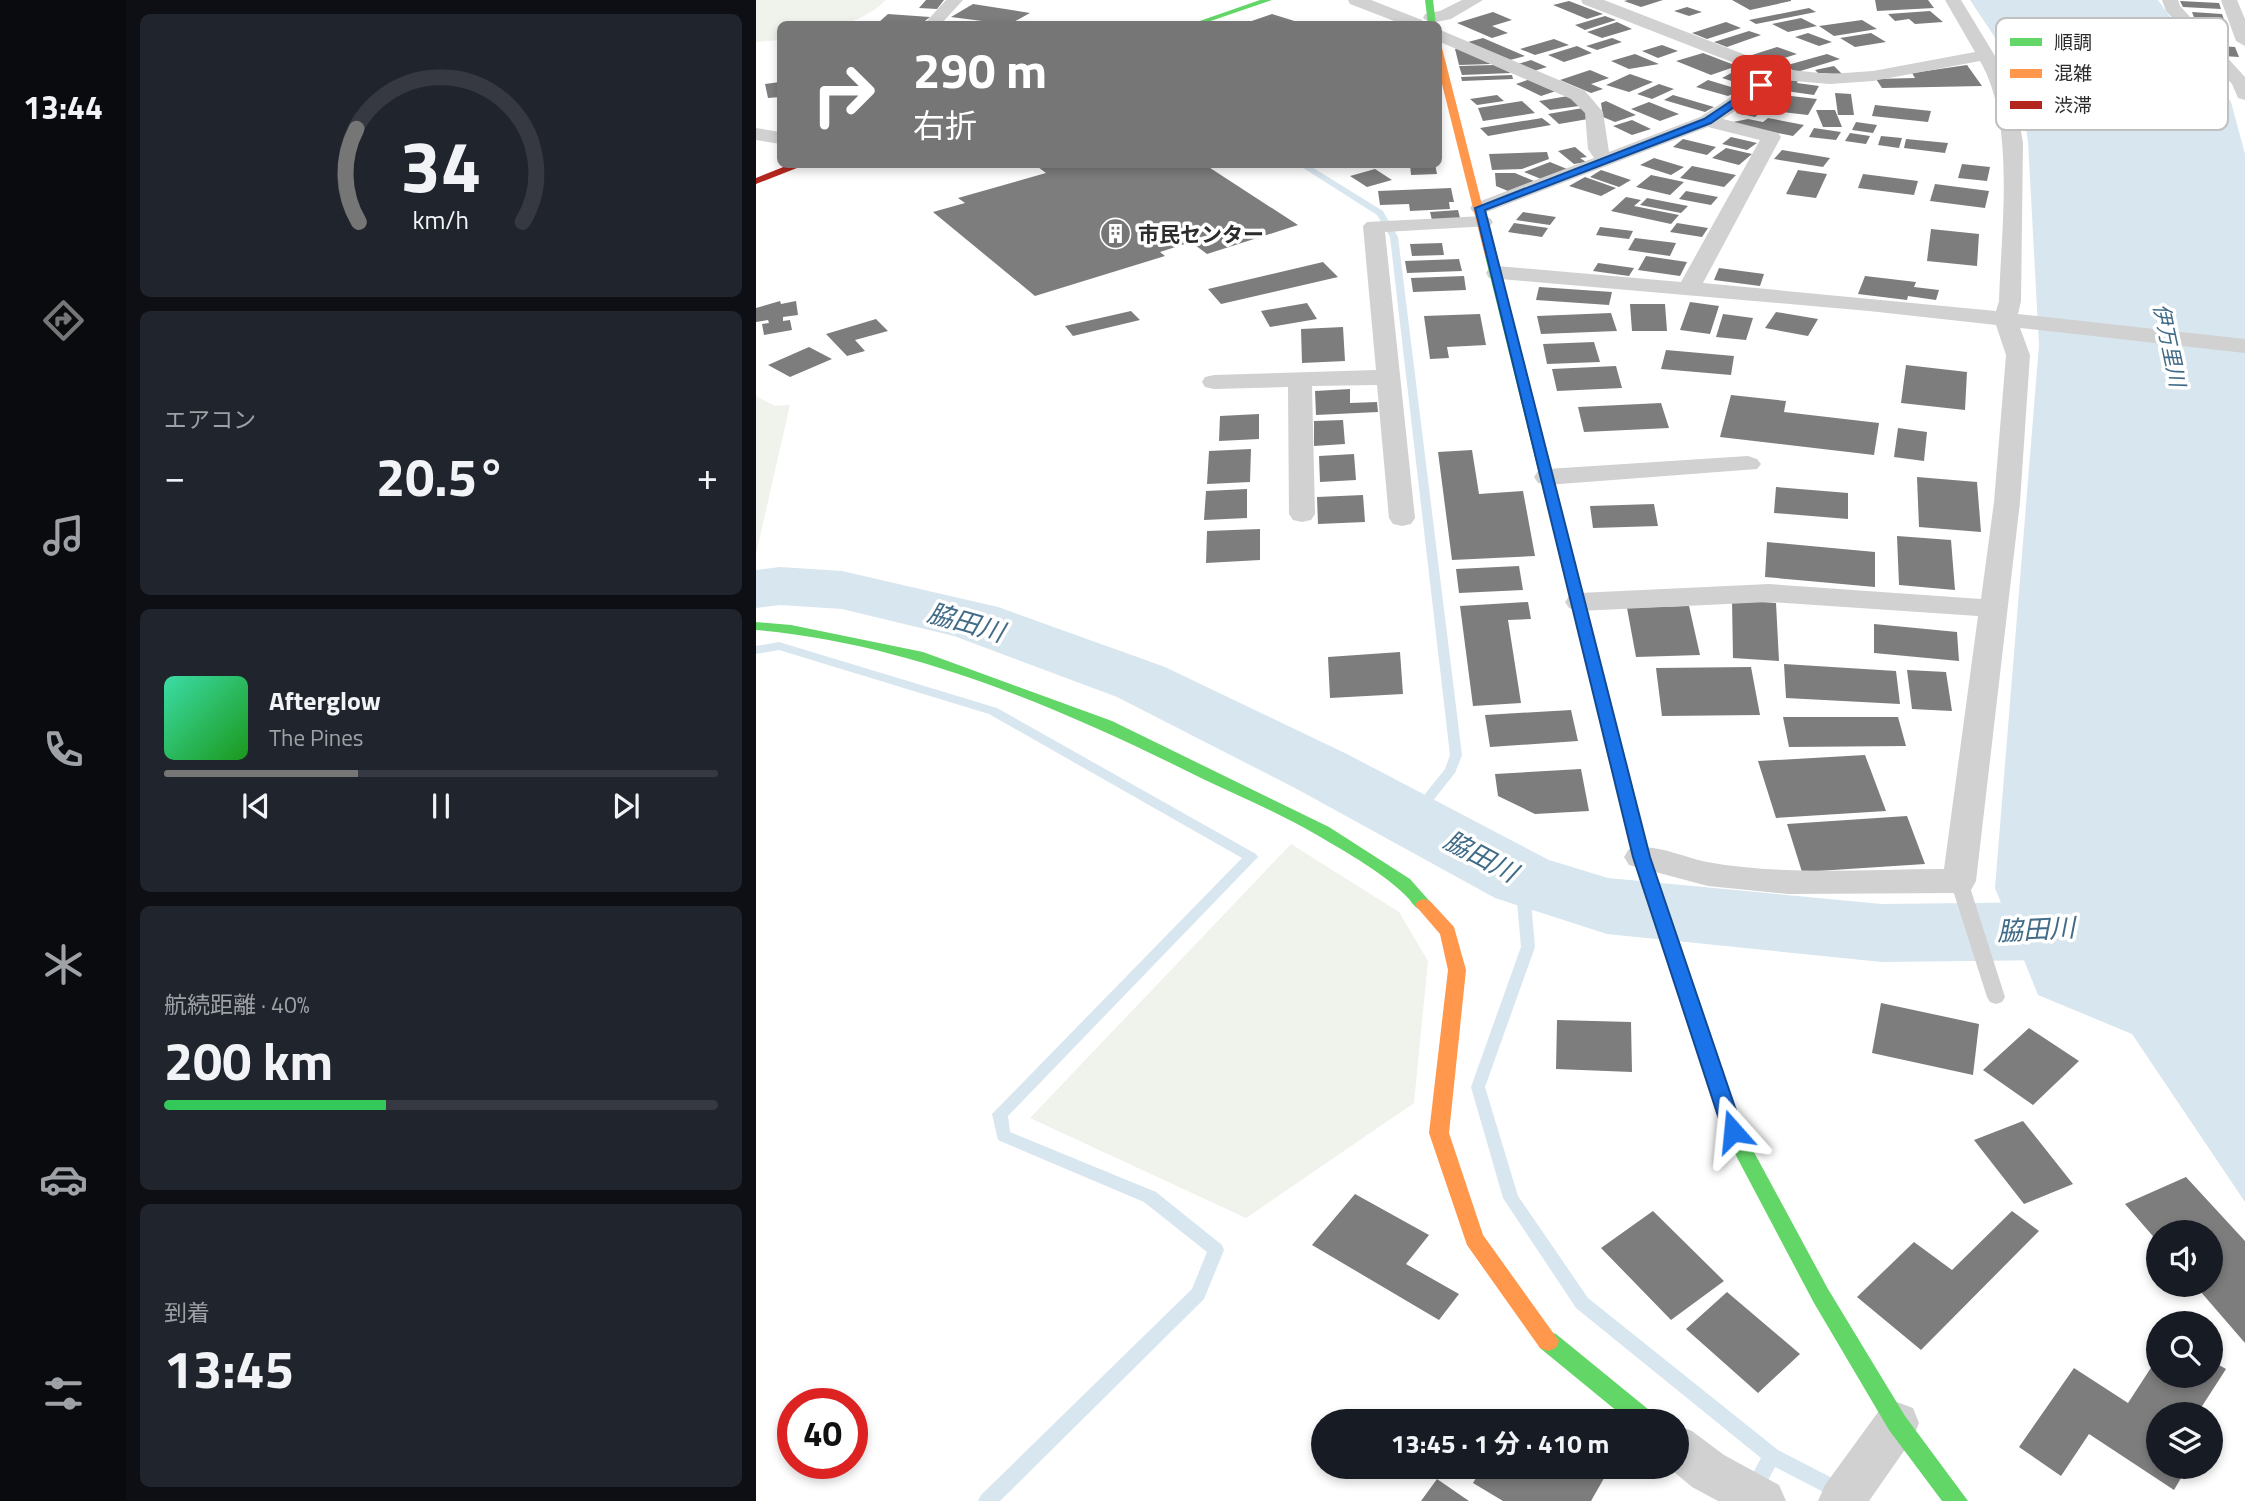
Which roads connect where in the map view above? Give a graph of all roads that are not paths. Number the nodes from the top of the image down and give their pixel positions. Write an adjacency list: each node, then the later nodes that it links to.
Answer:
1 (955, 0): 12 (street)
2 (1268, 0): 13 (street)
3 (1356, 0): 10 (street)
4 (1429, 0): 16 (street)
5 (1475, 0): 17 (street)
6 (1589, 0): 23 (street)
7 (1953, 0): 20 (street)
8 (2170, 0): 11 (street)
9 (2229, 0): 19 (street)
10 (1400, 18): 14 (street); 15 (street)
11 (2182, 18)
12 (935, 21)
13 (1204, 21)
14 (1386, 21)
15 (1413, 21)
16 (1430, 21)
17 (1436, 21)
18 (1442, 31): 30 (street)
19 (2245, 41)
20 (1985, 55): 23 (street); 24 (street)
21 (1442, 63): 33 (street)
22 (2228, 69): 25 (street)
23 (1779, 74): 26 (street)
24 (1996, 76)
25 (2243, 85)
26 (1707, 121): 30 (street); 35 (street)
27 (2011, 130): 36 (street)
28 (756, 134): 29 (street)
29 (777, 138)
30 (1606, 161): 33 (street)
31 (791, 168): 32 (street)
32 (756, 181)
33 (1482, 215): 34 (street); 38 (street)
34 (1497, 273): 35 (street); 42 (street)
35 (1689, 288): 36 (street)
36 (2015, 320): 37 (street); 46 (street)
37 (2245, 346)
38 (1388, 377): 39 (street); 44 (street)
39 (1300, 380): 40 (street); 43 (street)
40 (1214, 383)
41 (1748, 464): 42 (street)
42 (1547, 477): 45 (street)
43 (1302, 514)
44 (1402, 517)
45 (1578, 602): 46 (street); 48 (street)
46 (1992, 608): 49 (street)
47 (756, 626): 51 (street)
48 (1642, 857): 49 (street); 52 (street)
49 (1959, 881): 50 (lane)
50 (1996, 997)
51 (1631, 1409)
52 (1897, 1423): 55 (street); 56 (street)
53 (1692, 1459): 54 (street)
54 (1763, 1501)
55 (1840, 1501)
56 (1956, 1501)

